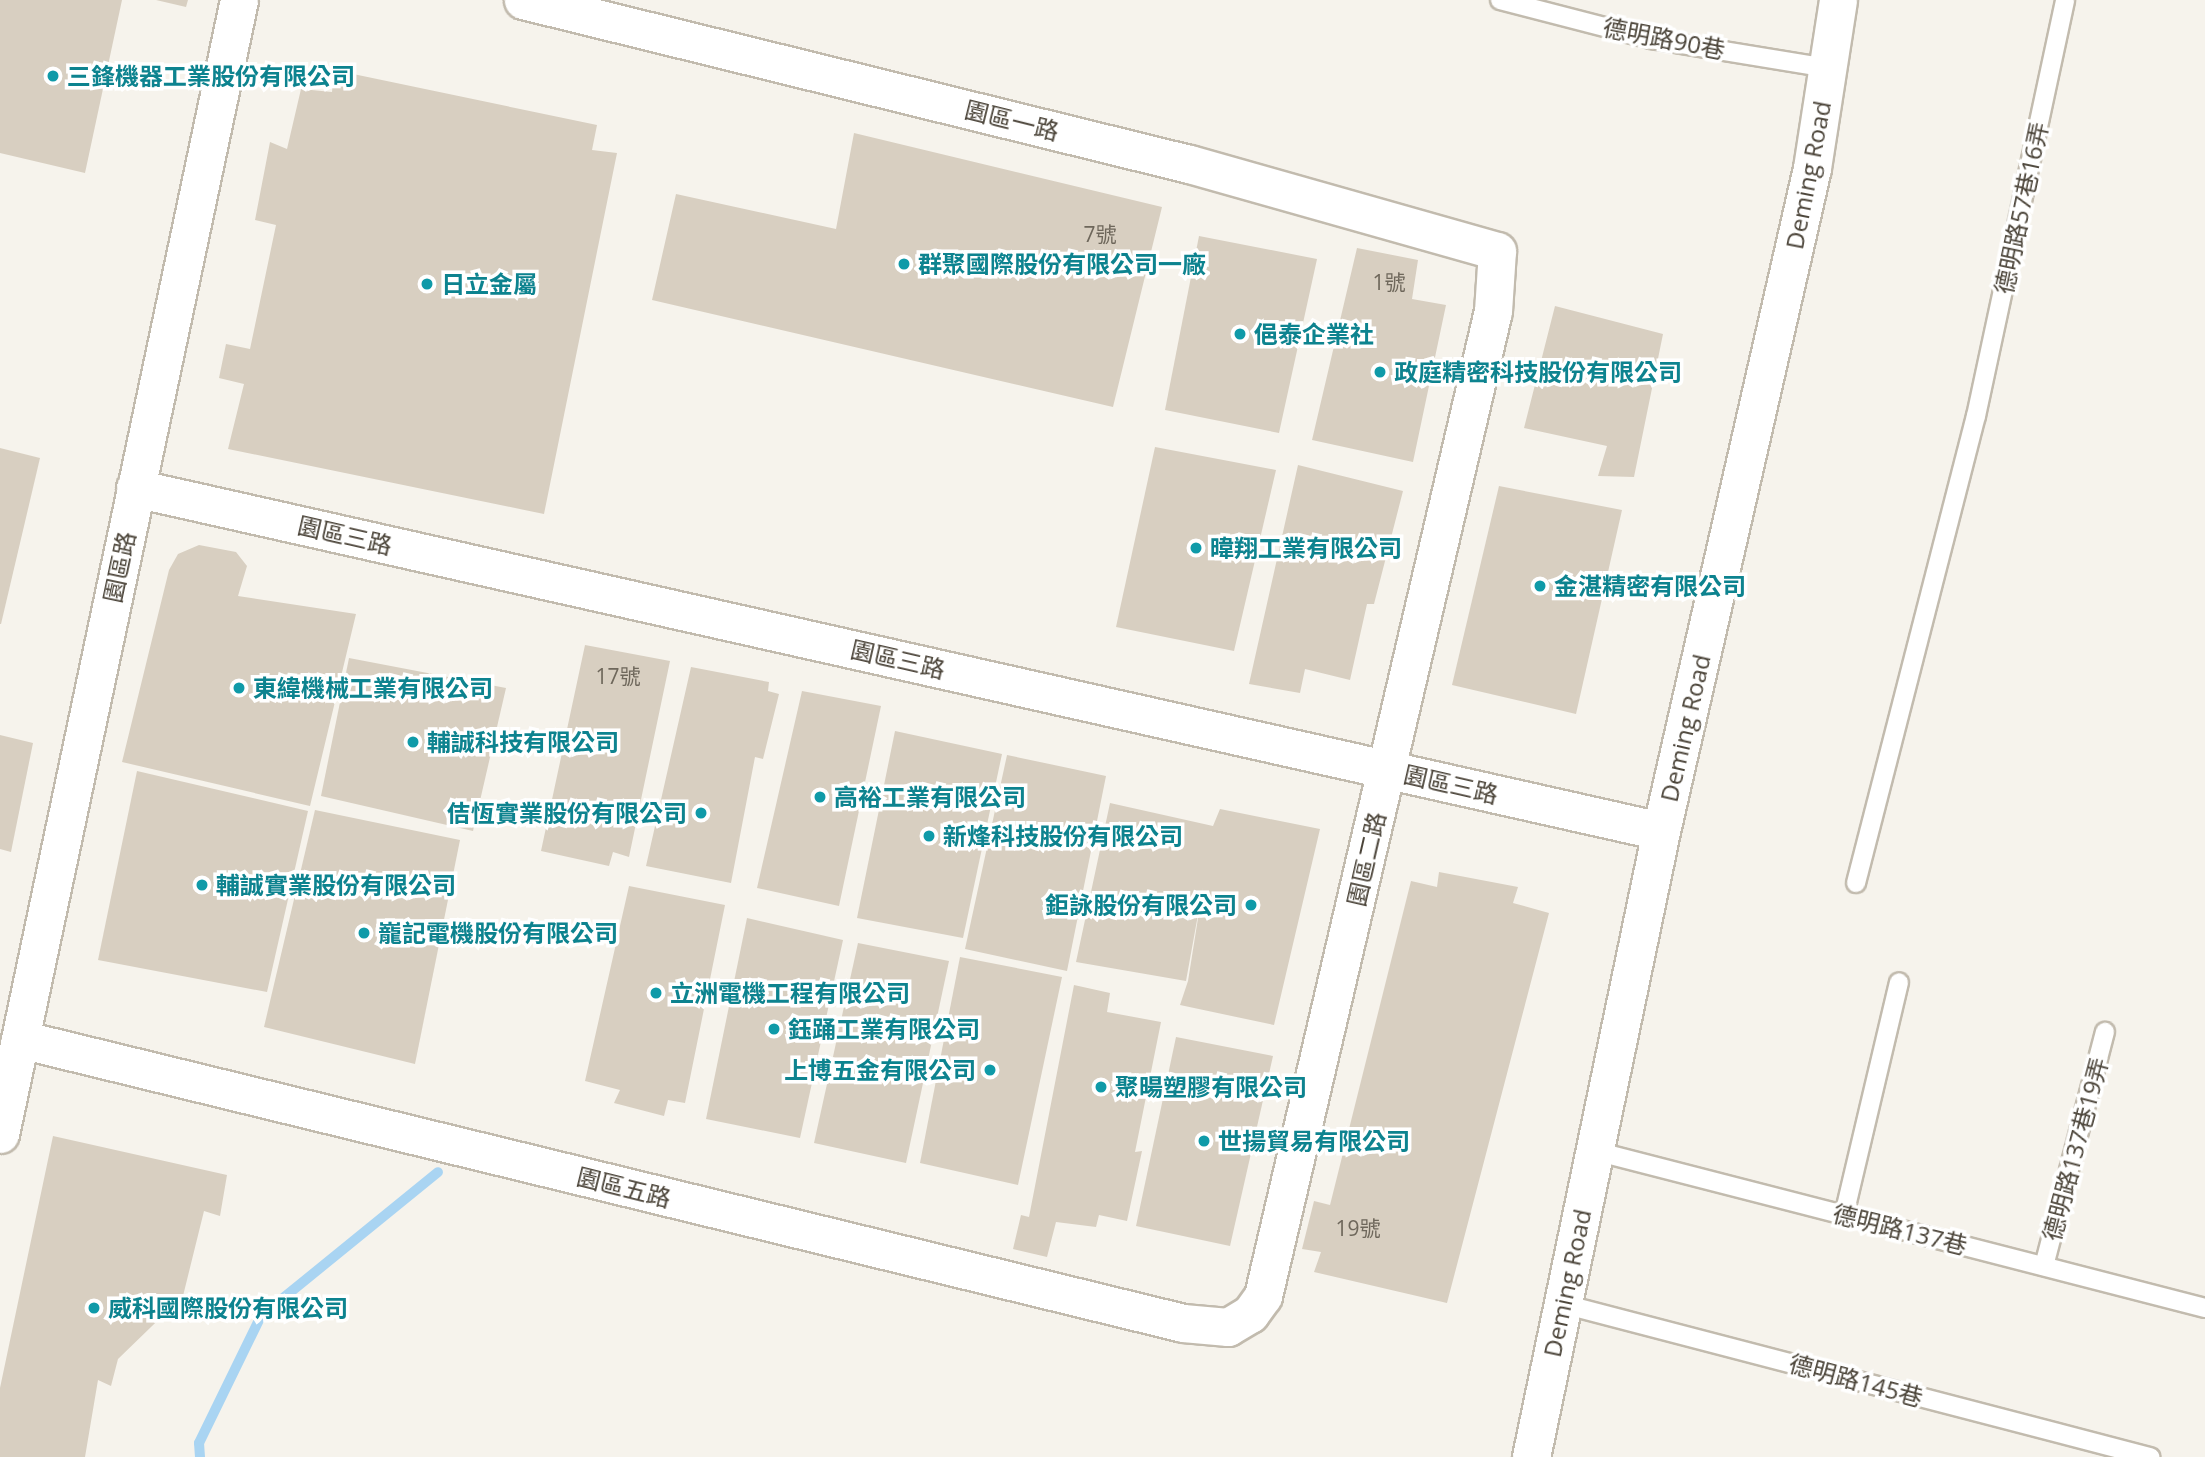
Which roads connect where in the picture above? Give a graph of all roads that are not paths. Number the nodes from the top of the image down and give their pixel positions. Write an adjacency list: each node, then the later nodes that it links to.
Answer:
1 (239, 0): 8 (street, 園區路)
2 (523, 0): 7 (street, 園區一路)
3 (1500, 0): 6 (lane, 德明路90巷)
4 (1838, 0): 6 (street, Deming Road)
5 (2065, 0): 11 (lane, 德明路57巷16弄)
6 (1829, 68): 10 (street, Deming Road)
7 (1497, 251): 9 (street, 園區二路)
8 (135, 488): 9 (street, 園區三路); 14 (street, 園區路)
9 (1388, 770): 10 (street, 園區三路); 21 (street, 園區二路)
10 (1661, 831): 16 (street, Deming Road)
11 (1856, 883)
12 (1899, 982): 17 (lane)
13 (2105, 1032): 18 (lane, 德明路137巷19弄)
14 (20, 1039): 15 (street, 園區路); 21 (street, 園區五路)
15 (0, 1134)
16 (1595, 1151): 17 (lane, 德明路137巷); 19 (street, Deming Road)
17 (1844, 1215): 18 (lane, 德明路137巷)
18 (2044, 1266): 20 (lane, 德明路137巷)
19 (1563, 1304): 22 (street, Deming Road); 23 (lane, 德明路145巷)
20 (2205, 1308)
21 (1228, 1327)
22 (1531, 1457)
23 (2150, 1457)

